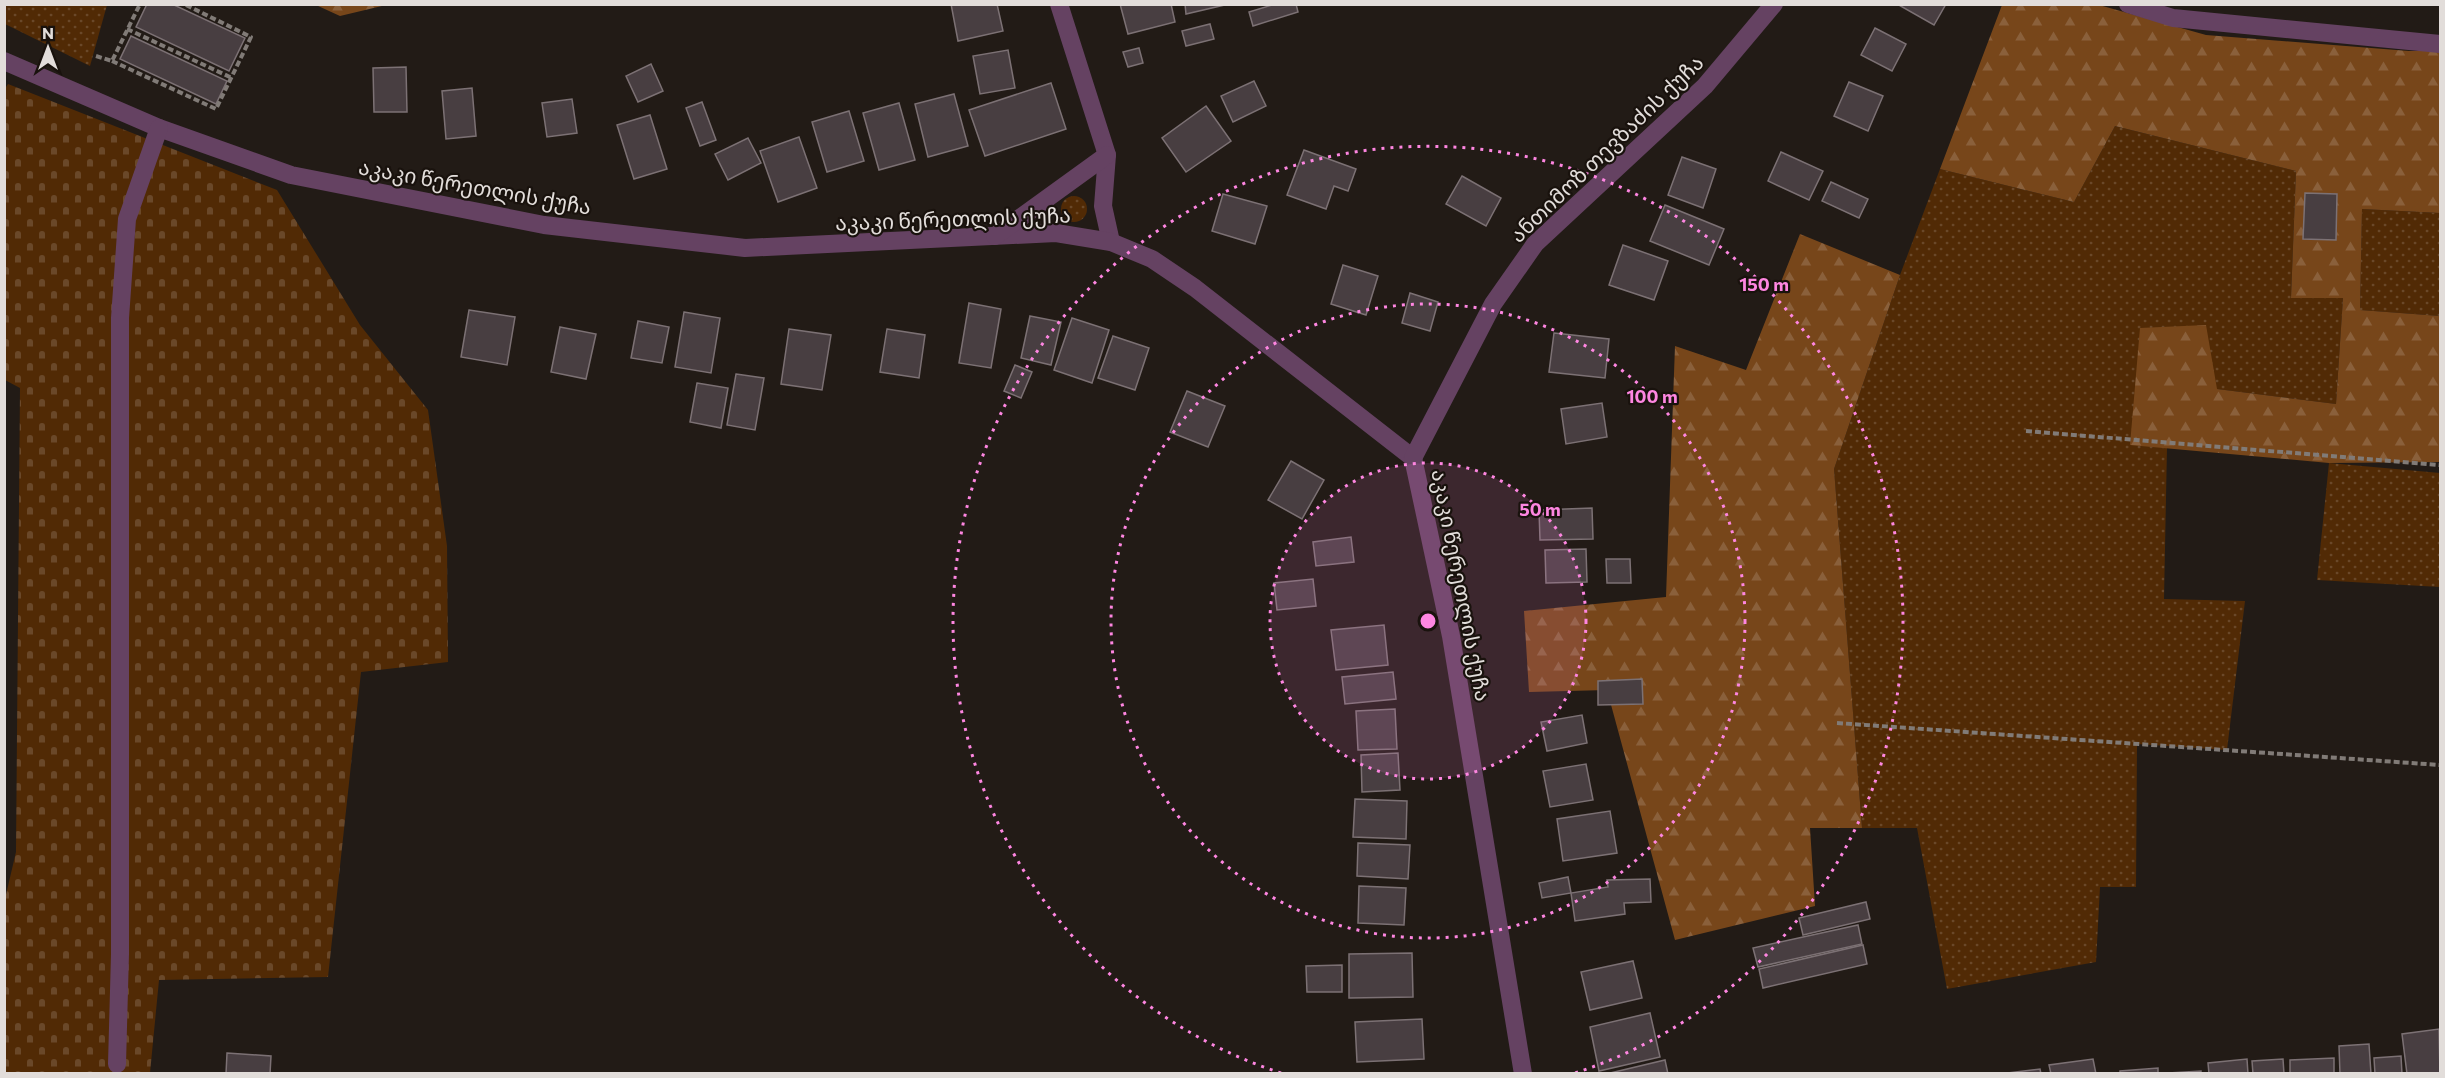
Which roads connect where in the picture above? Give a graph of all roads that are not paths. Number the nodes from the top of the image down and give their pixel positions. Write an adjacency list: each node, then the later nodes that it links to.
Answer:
1 (1059, 4): 7 (street)
2 (1774, 4): 10 (street, ანთიმოზ თევზაძის ქუჩა)
3 (2128, 4): 4 (street)
4 (2440, 44)
5 (4, 61): 6 (street, აკაკი წერეთლის ქუჩა)
6 (159, 128): 8 (street, აკაკი წერეთლის ქუჩა); 11 (street)
7 (1107, 155): 8 (street); 9 (street)
8 (995, 236): 9 (street, აკაკი წერეთლის ქუჩა)
9 (1111, 242): 10 (street, აკაკი წერეთლის ქუჩა)
10 (1413, 458): 12 (street, აკაკი წერეთლის ქუჩა)
11 (117, 1064)
12 (1523, 1074)

